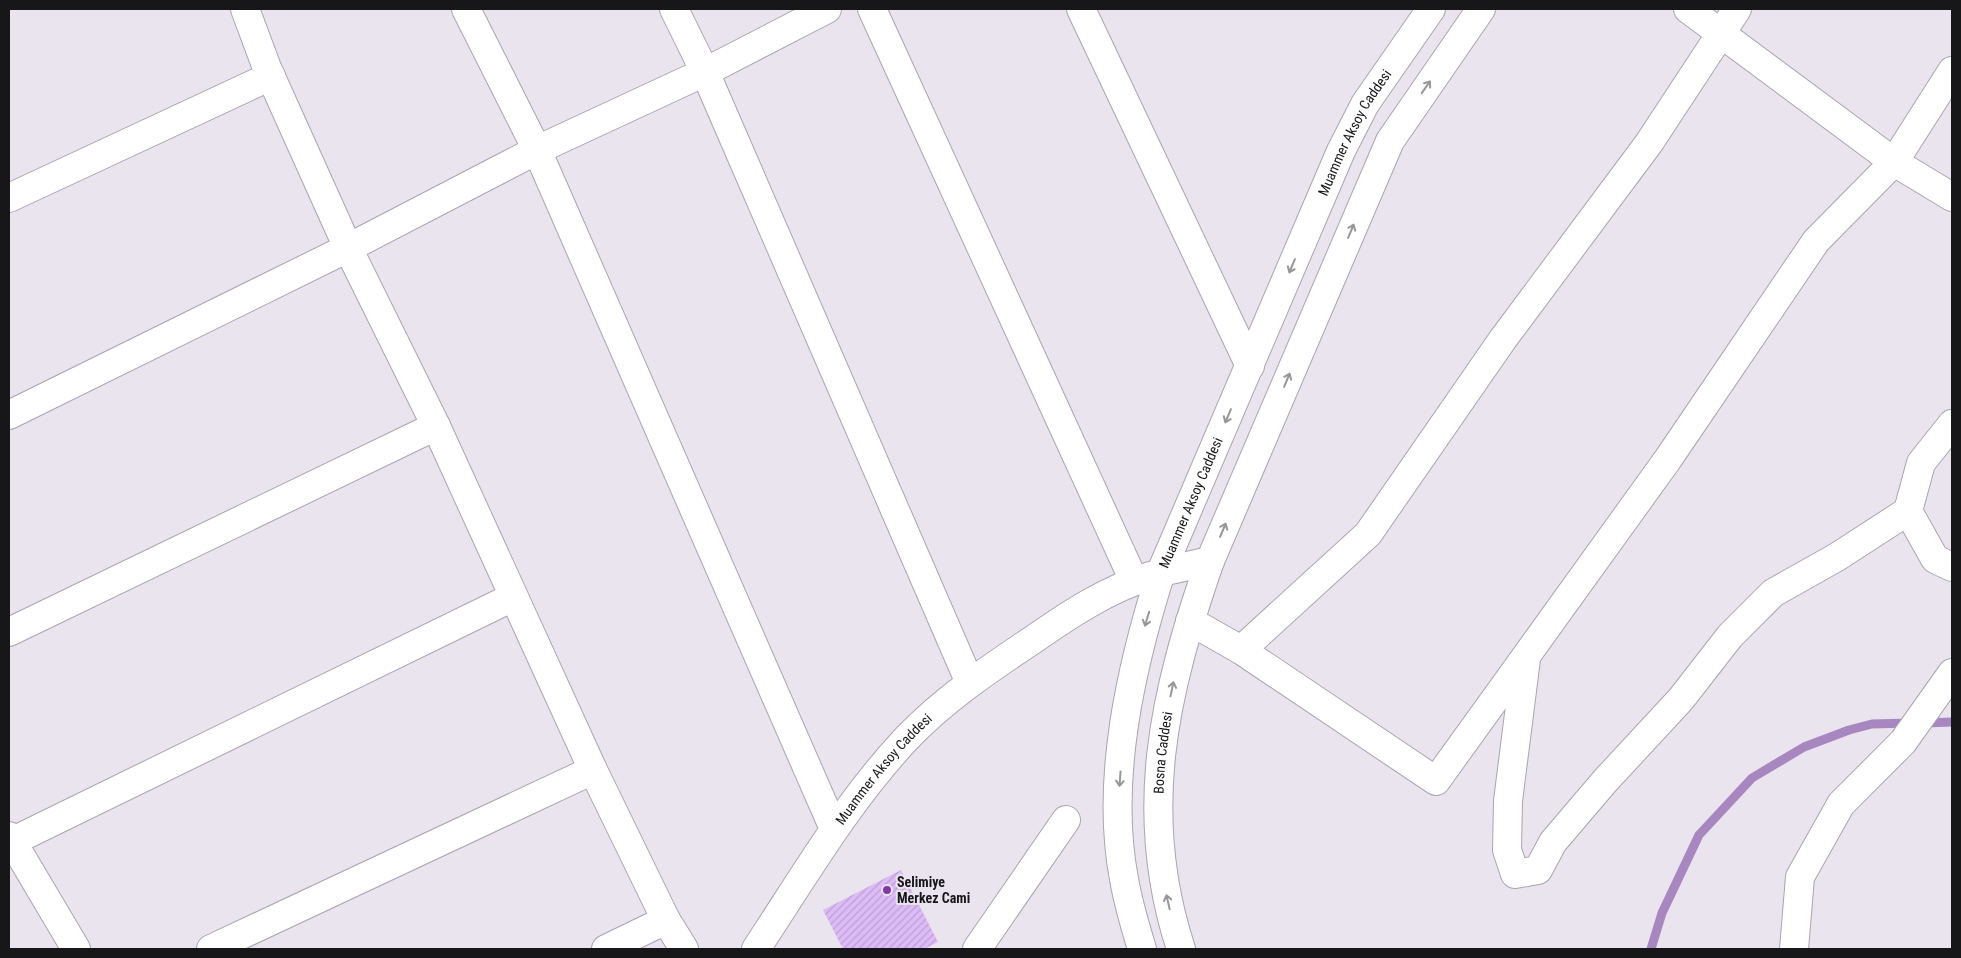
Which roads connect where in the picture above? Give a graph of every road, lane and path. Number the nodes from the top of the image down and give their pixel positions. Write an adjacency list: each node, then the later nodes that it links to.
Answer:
1 (245, 9): 14 (street)
2 (466, 9): 15 (street)
3 (674, 9): 12 (street)
4 (827, 9): 12 (street)
5 (872, 9): 28 (street)
6 (1081, 9): 20 (street)
7 (1431, 9): 20 (street, Muammer Aksoy Caddesi, one-way to 20)
8 (1481, 9): 25 (street, Bosna Caddesi, one-way to 8)
9 (1688, 9): 11 (street)
10 (1737, 9): 11 (street)
11 (1720, 33): 16 (street); 32 (street)
12 (705, 72): 15 (street); 35 (street)
13 (1952, 72): 16 (street)
14 (271, 76): 18 (street); 19 (street)
15 (537, 150): 19 (street); 38 (street)
16 (1894, 162): 17 (street); 33 (street)
17 (1952, 197)
18 (9, 198)
19 (348, 248): 21 (street); 23 (street)
20 (1250, 366): 27 (street, Muammer Aksoy Caddesi, one-way to 27)
21 (9, 415)
22 (1952, 424): 24 (street)
23 (436, 426): 29 (street); 31 (street)
24 (1908, 511): 26 (street); 33 (street)
25 (1210, 561): 27 (street); 30 (street, Bosna Caddesi)
26 (1952, 567)
27 (1161, 572): 28 (street, Muammer Aksoy Caddesi); 47 (street, one-way to 47)
28 (1134, 581): 35 (street, Muammer Aksoy Caddesi)
29 (513, 596): 36 (street); 39 (street)
30 (1190, 621): 32 (street); 48 (street, Bosna Caddesi, one-way to 30)
31 (9, 632)
32 (1241, 650): 33 (street)
33 (1526, 657)
34 (1952, 674): 49 (street)
35 (970, 683): 38 (street, Muammer Aksoy Caddesi)
36 (594, 770): 40 (street); 42 (street)
37 (1066, 820): 46 (street)
38 (834, 830): 45 (street, Muammer Aksoy Caddesi)
39 (10, 840): 41 (street)
40 (666, 920): 43 (street); 44 (street)
41 (76, 949)
42 (211, 949)
43 (606, 949)
44 (684, 949)
45 (756, 949)
46 (977, 949)
47 (1142, 949)
48 (1181, 949)
49 (1794, 949)

